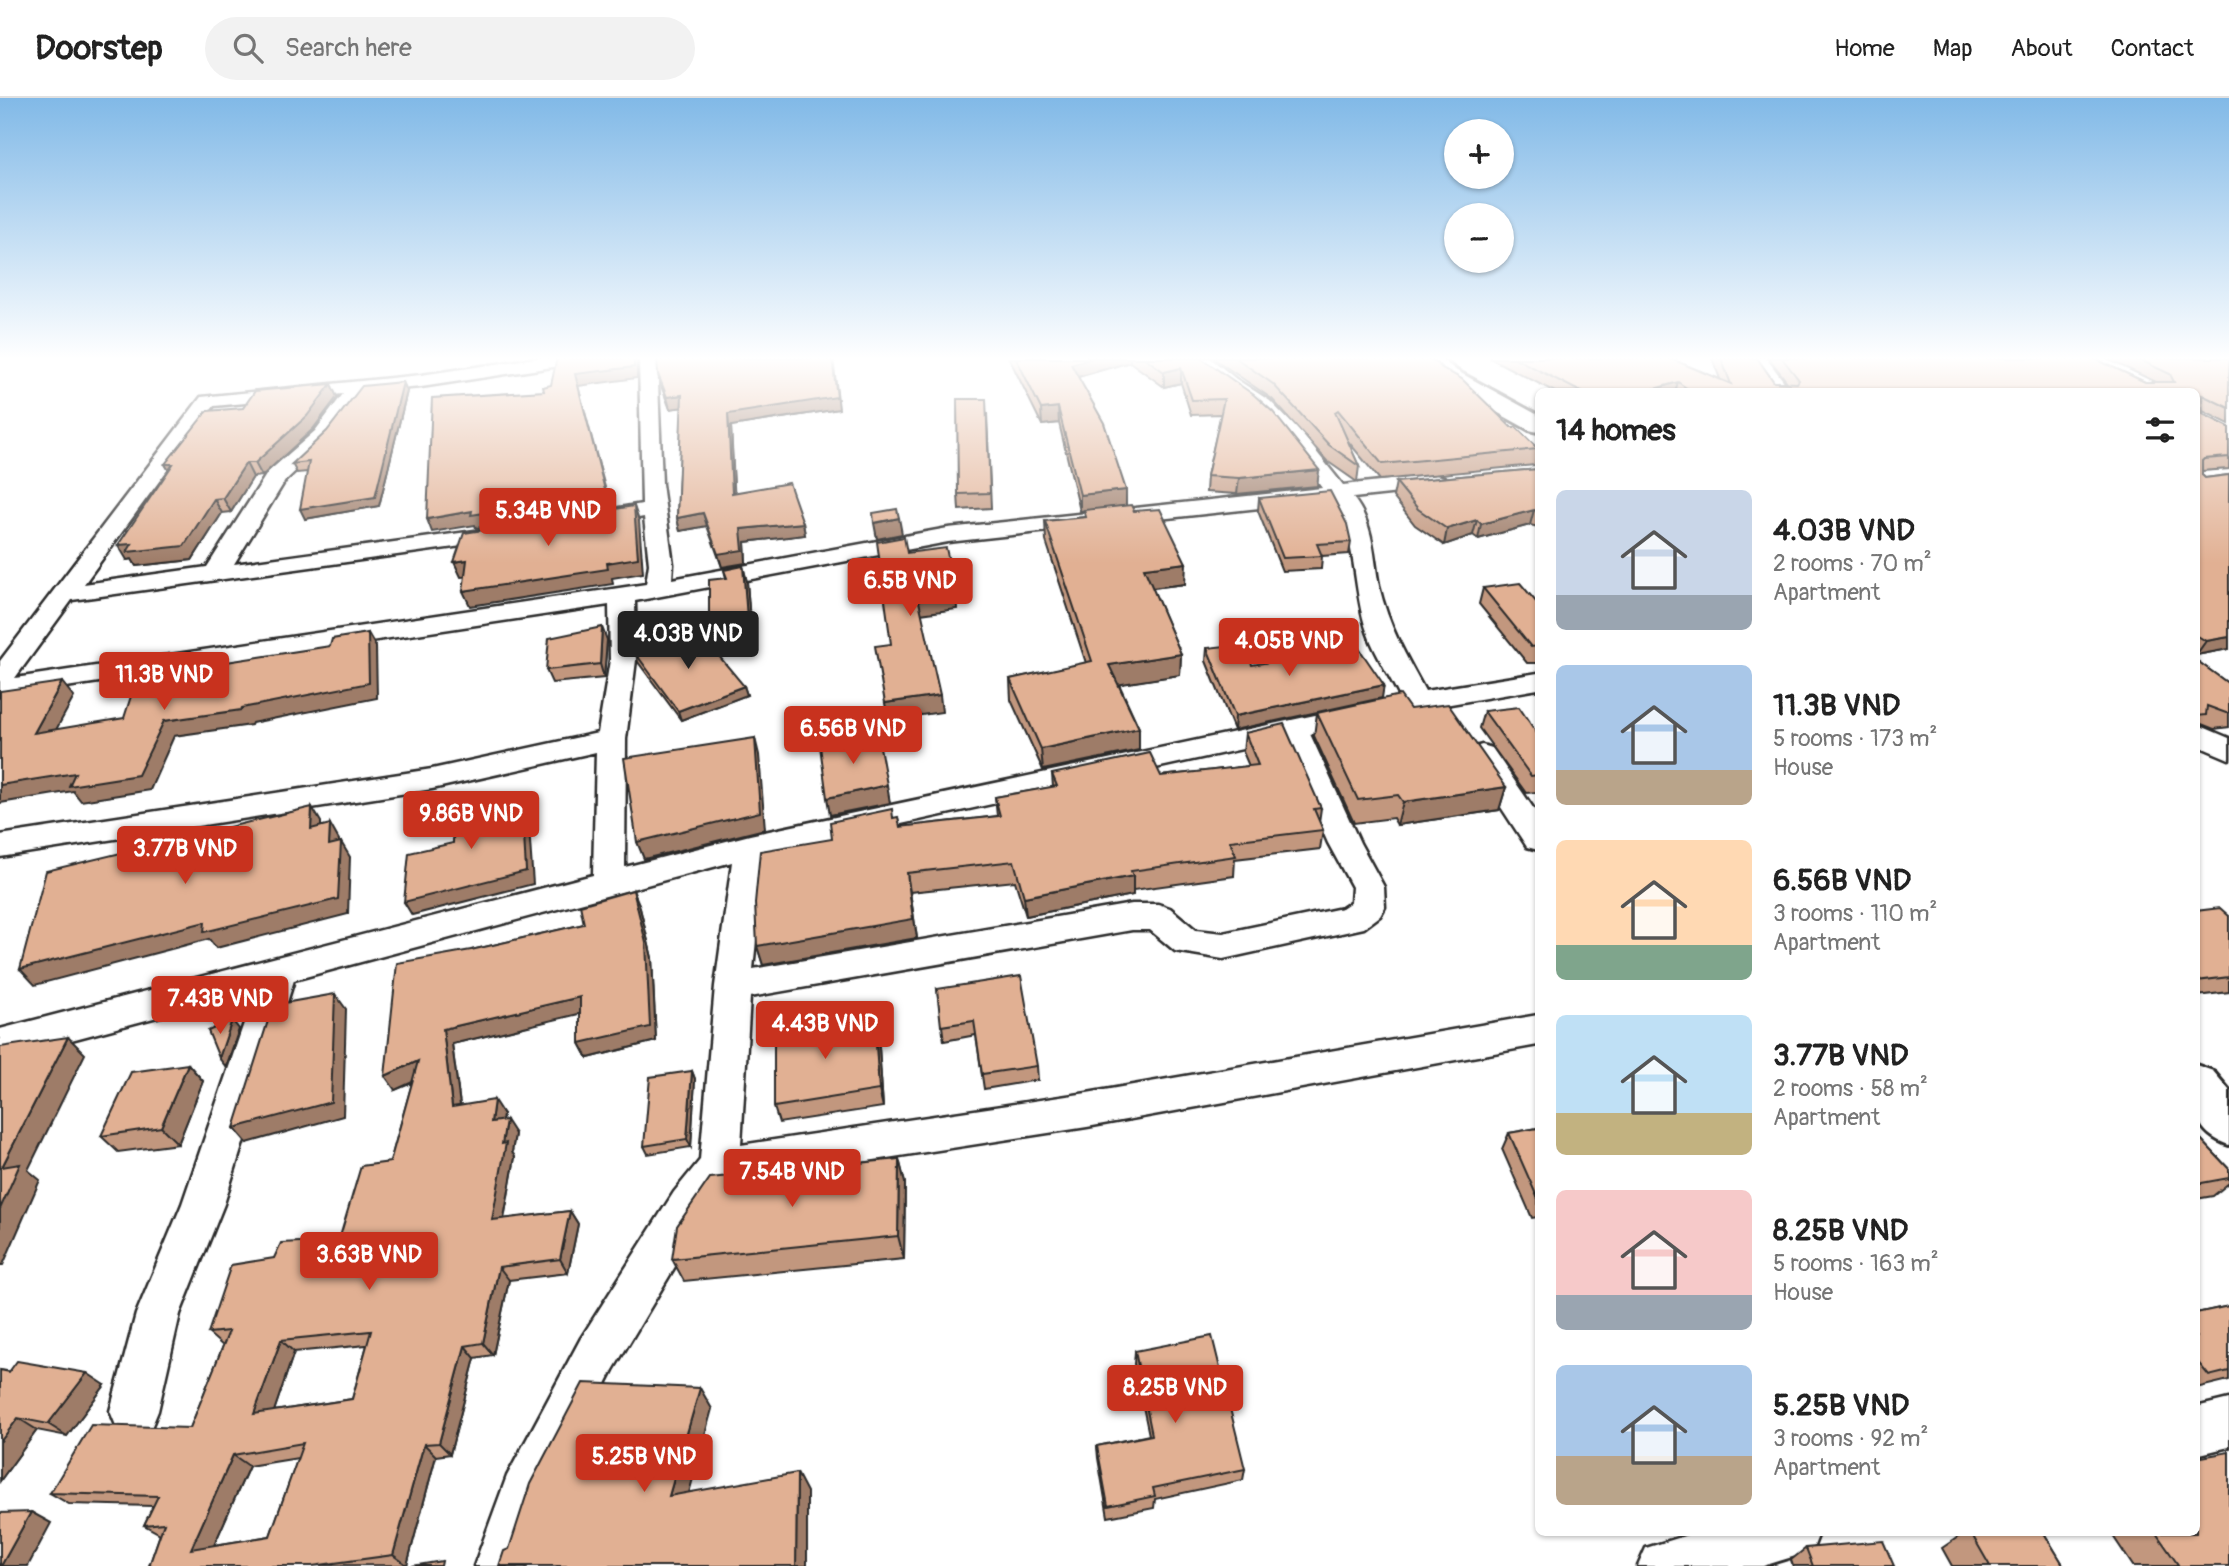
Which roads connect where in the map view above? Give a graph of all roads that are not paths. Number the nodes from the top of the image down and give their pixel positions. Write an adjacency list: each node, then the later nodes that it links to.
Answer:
1 (189, 427): 12 (street)
2 (329, 427): 10 (street)
3 (649, 427): 7 (street)
4 (1284, 427): 6 (street)
5 (1462, 479): 6 (street)
6 (1338, 492): 11 (street); 16 (street)
7 (653, 509): 8 (street); 11 (street)
8 (567, 523)
9 (529, 530): 10 (street)
10 (215, 574): 12 (street)
11 (658, 589): 13 (street)
12 (64, 594): 15 (street)
13 (622, 596): 15 (street); 19 (street)
14 (1535, 682): 16 (street)
15 (2, 689)
16 (1428, 700): 17 (street); 21 (street)
17 (1293, 729): 23 (street); 26 (street)
18 (2200, 735): 20 (street)
19 (611, 739): 22 (street); 24 (street)
20 (2229, 750)
21 (1535, 834)
22 (0, 846)
23 (750, 846): 24 (street); 26 (street)
24 (609, 883): 25 (street)
25 (279, 970): 28 (street); 32 (street)
26 (733, 986): 31 (street)
27 (1535, 1031): 31 (street)
28 (0, 1044)
29 (2200, 1090): 30 (street)
30 (2229, 1124)
31 (720, 1166): 36 (street)
32 (134, 1411)
33 (2229, 1423): 34 (street)
34 (2200, 1430)
35 (1782, 1536): 37 (street)
36 (500, 1566)
37 (1664, 1566)

